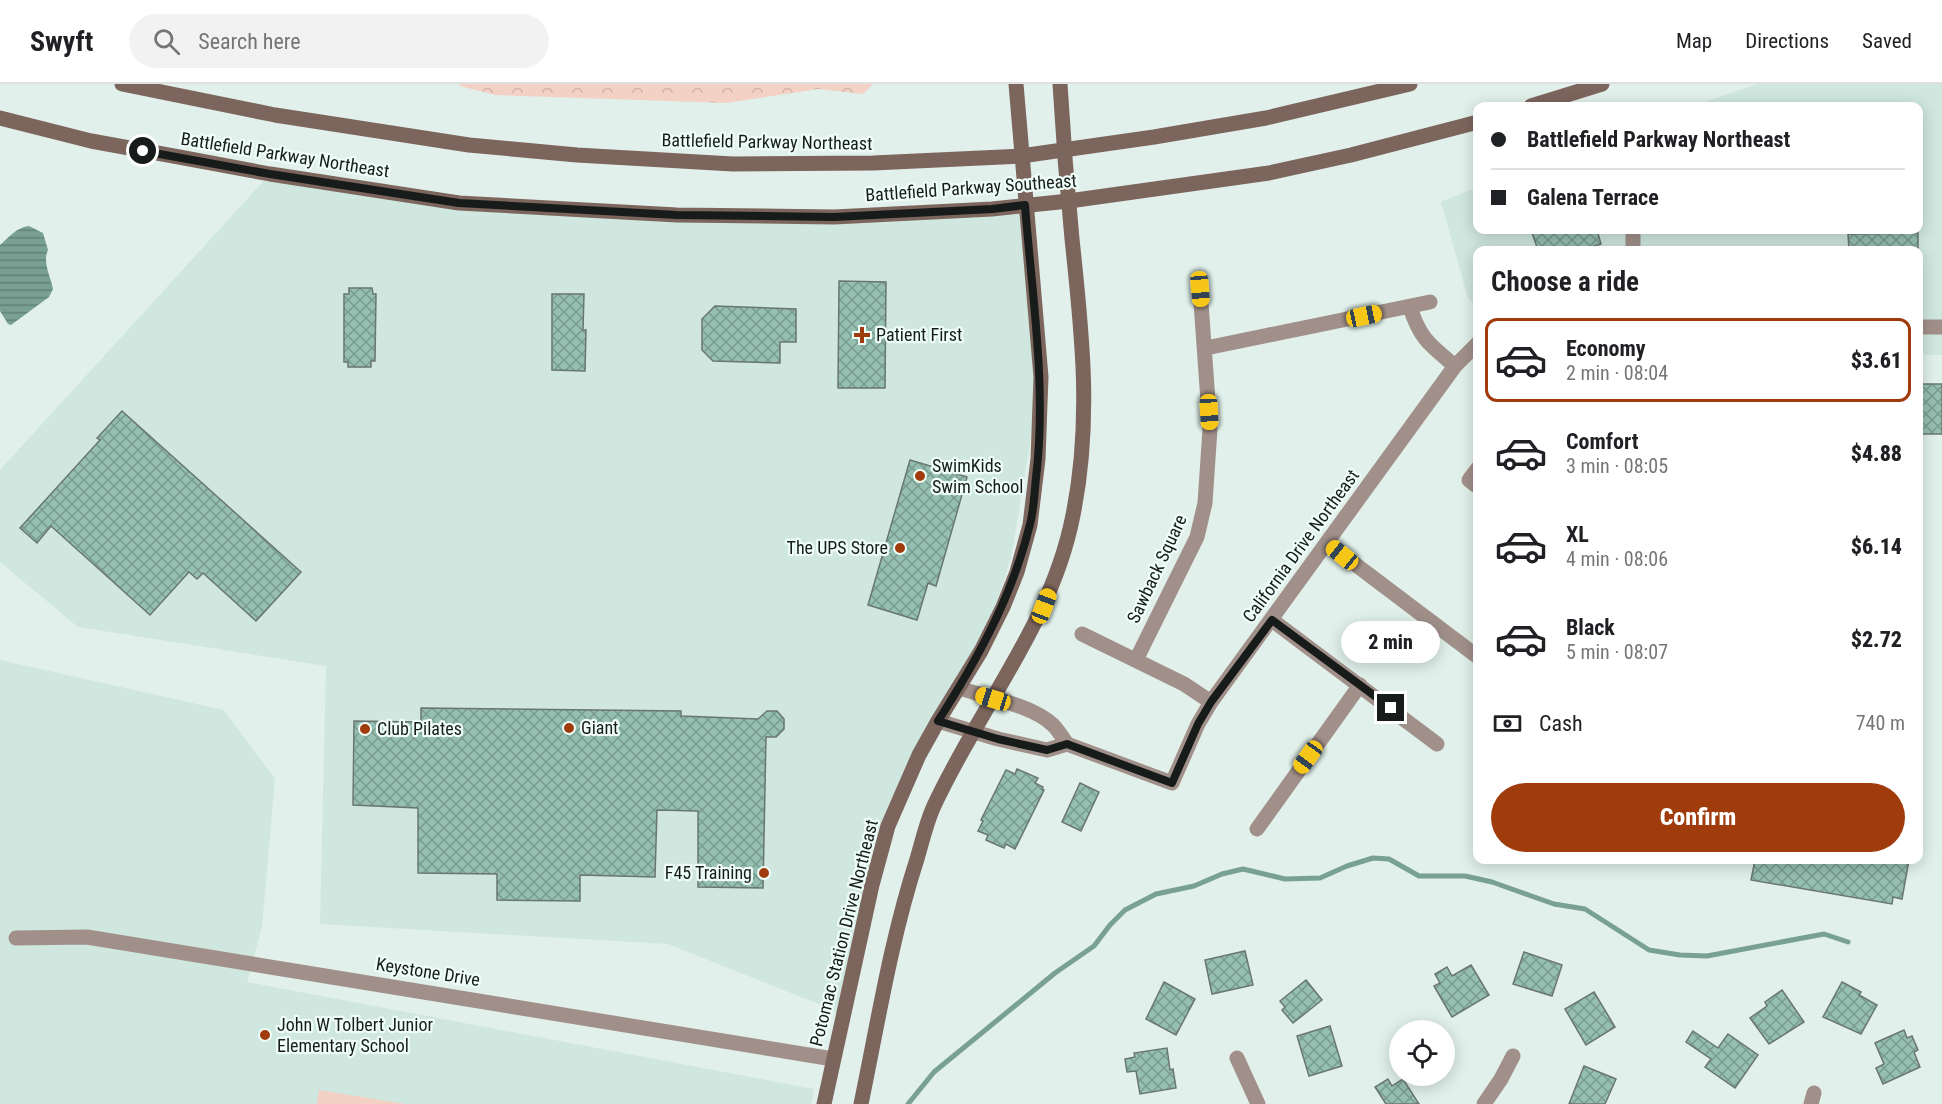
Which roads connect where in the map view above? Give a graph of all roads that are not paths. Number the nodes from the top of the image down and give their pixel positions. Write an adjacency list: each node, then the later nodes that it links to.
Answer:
1 (122, 84): 10 (main road, Battlefield Parkway Northeast)
2 (1016, 84): 10 (main road, Potomac Station Drive Northeast)
3 (1060, 84): 9 (main road)
4 (1410, 84): 9 (main road, Battlefield Parkway Northeast)
5 (1602, 84): 6 (main road)
6 (1544, 102)
7 (0, 118): 12 (main road, Battlefield Parkway Northeast)
8 (1473, 123): 11 (main road, Battlefield Parkway Southeast)
9 (1065, 149): 10 (main road, Battlefield Parkway Northeast); 11 (main road)
10 (1021, 156): 13 (main road, Potomac Station Drive Northeast)
11 (1069, 201): 13 (main road, Battlefield Parkway Southeast); 29 (main road)
12 (459, 203): 13 (main road, Battlefield Parkway Southeast)
13 (1025, 205): 28 (main road, Potomac Station Drive Northeast)
14 (1200, 289): 19 (street, Sawback Square)
15 (1430, 302): 16 (street)
16 (1410, 307): 19 (street); 21 (street)
17 (1923, 327): 18 (street)
18 (1942, 327)
19 (1206, 348): 26 (street, Sawback Square)
20 (1473, 348): 21 (street, California Drive Northeast)
21 (1455, 366): 22 (street, California Drive Northeast)
22 (1327, 543): 23 (street, California Drive Northeast); 25 (street)
23 (1272, 620): 27 (street); 30 (street, California Drive Northeast)
24 (1082, 634): 26 (street)
25 (1473, 653)
26 (1136, 660): 30 (street)
27 (1360, 685): 34 (street); 35 (street)
28 (959, 688): 29 (street); 31 (main road, Potomac Station Drive Northeast)
29 (993, 699): 32 (main road); 33 (street)
30 (1211, 702): 33 (street, California Drive Northeast)
31 (938, 721): 32 (street); 39 (main road, Potomac Station Drive Northeast)
32 (974, 732): 33 (street); 41 (main road)
33 (1067, 744)
34 (1437, 744)
35 (1257, 829)
36 (16, 938): 39 (street, Keystone Drive)
37 (1513, 1056): 43 (street)
38 (1237, 1058): 42 (street)
39 (834, 1059): 40 (main road, Potomac Station Drive Northeast)
40 (824, 1104)
41 (861, 1104)
42 (1258, 1104)
43 (1484, 1104)

